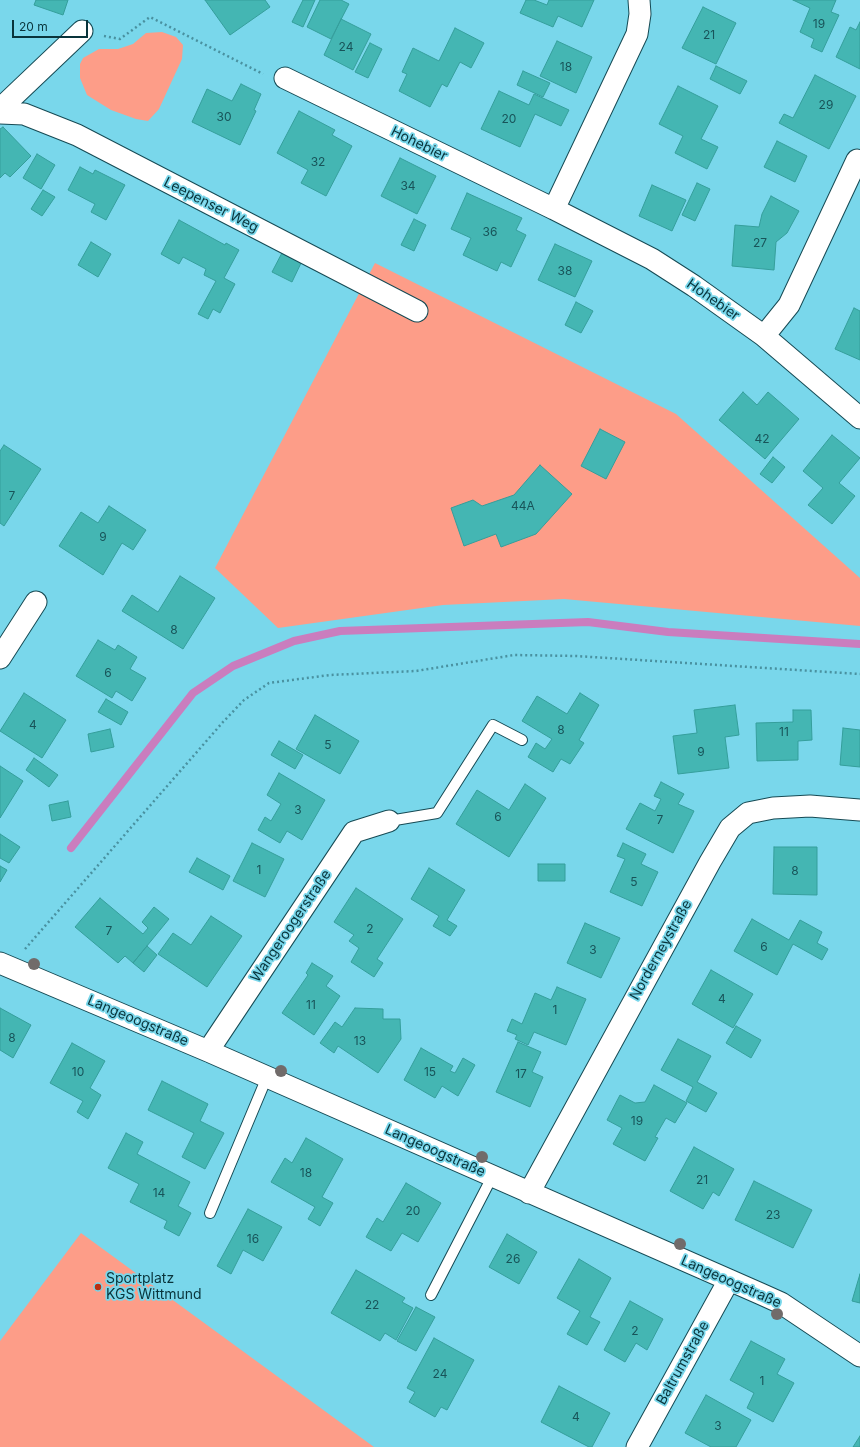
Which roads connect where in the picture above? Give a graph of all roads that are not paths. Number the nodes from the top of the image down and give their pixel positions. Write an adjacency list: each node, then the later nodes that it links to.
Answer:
1 (639, 0): 7 (street)
2 (82, 31): 4 (street)
3 (285, 78): 7 (street, Hohebier)
4 (0, 109)
5 (0, 113): 8 (street, Leepenser Weg)
6 (857, 160): 9 (street)
7 (554, 209): 9 (street, Hohebier)
8 (417, 311)
9 (764, 336): 10 (street, Hohebier)
10 (860, 418)
11 (36, 602): 12 (street)
12 (0, 658)
13 (522, 740): 15 (lane)
14 (860, 810): 20 (street, Norderneystraße)
15 (389, 821): 17 (street, Wangeroogerstraße)
16 (5, 965): 17 (street, Langeoogstraße)
17 (208, 1051): 18 (street, Langeoogstraße)
18 (267, 1077): 19 (street, Langeoogstraße); 21 (lane)
19 (492, 1177): 20 (street, Langeoogstraße); 23 (lane)
20 (529, 1193): 22 (street, Langeoogstraße)
21 (210, 1213)
22 (729, 1280): 24 (street, Langeoogstraße); 25 (street, Baltrumstraße)
23 (430, 1295)
24 (860, 1356)
25 (637, 1447)

